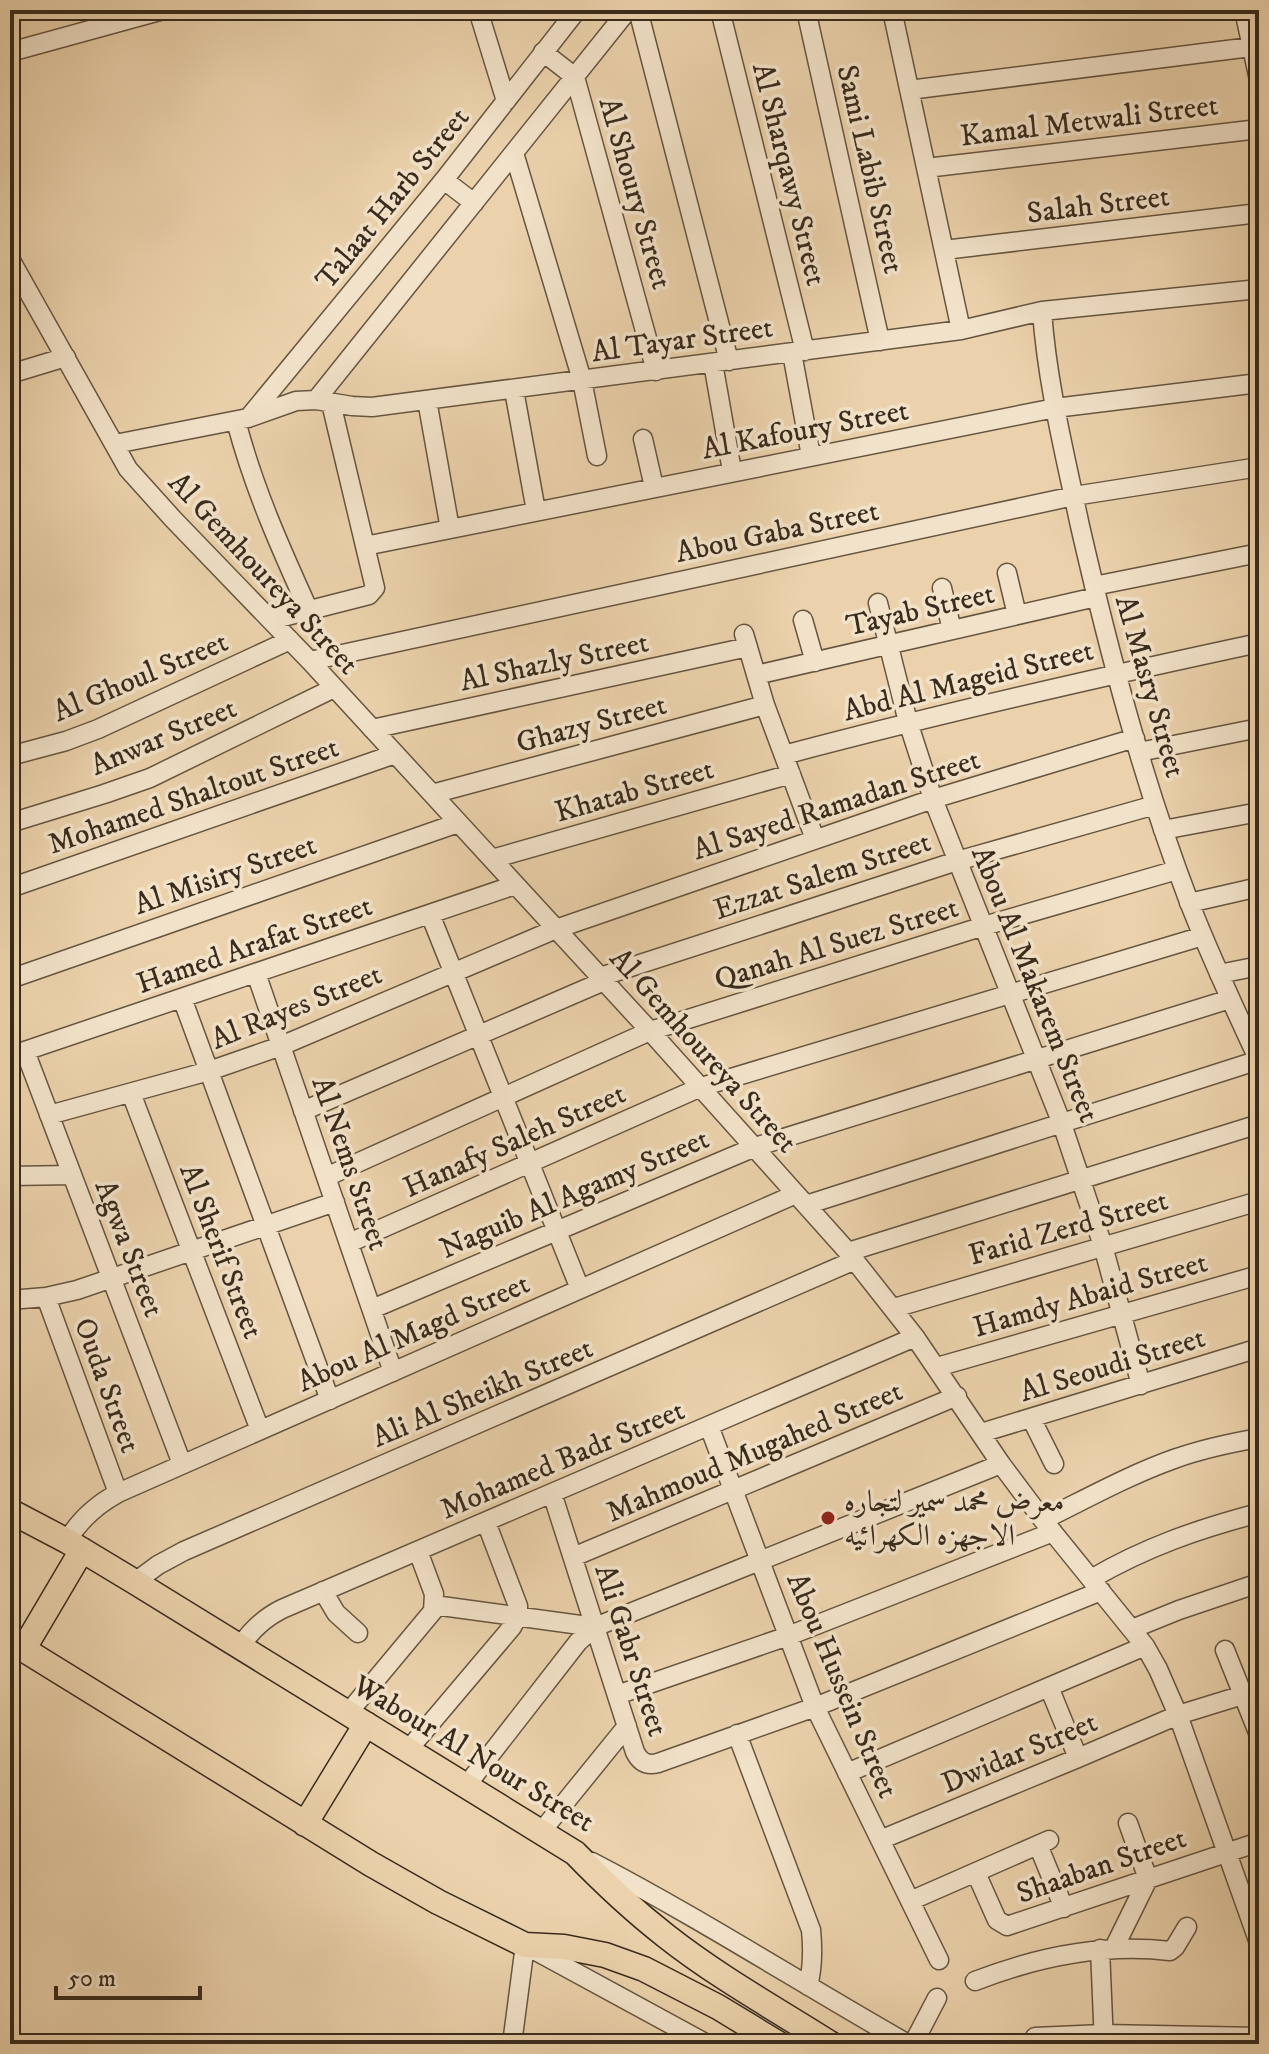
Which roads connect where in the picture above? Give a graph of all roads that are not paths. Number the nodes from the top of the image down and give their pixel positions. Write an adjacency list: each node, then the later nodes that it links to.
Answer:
1 (478, 10): 17 (street)
2 (577, 10): 10 (street, Talaat Harb Street)
3 (628, 10): 14 (street)
4 (638, 10): 33 (street)
5 (720, 10): 31 (street, Al Sharqawy Street)
6 (806, 10): 30 (street, Sami Labib Street)
7 (893, 10): 16 (street)
8 (1244, 10): 11 (street)
9 (156, 11): 12 (street)
10 (561, 18): 13 (street, Talaat Harb Street)
11 (1256, 47): 15 (street); 16 (street)
12 (11, 50)
13 (543, 52): 14 (street); 17 (street, Talaat Harb Street)
14 (575, 77): 19 (street); 34 (street, Al Shoury Street)
15 (1259, 80)
16 (909, 90): 20 (street)
17 (506, 101): 21 (street, Talaat Harb Street)
18 (1259, 129): 20 (street, Kamal Metwali Street)
19 (514, 153): 22 (street); 36 (street)
20 (926, 168): 24 (street)
21 (444, 180): 22 (street); 42 (street, Talaat Harb Street)
22 (474, 203): 40 (street)
23 (1259, 213): 24 (street, Salah Street)
24 (944, 250): 29 (street)
25 (10, 259): 26 (street, Al Gemhoureya Street)
26 (17, 285): 32 (street, Al Gemhoureya Street)
27 (1259, 289): 28 (street, Al Tayar Street)
28 (1042, 311): 29 (street, Al Tayar Street); 41 (street, Al Masry Street)
29 (961, 330): 30 (street, Al Tayar Street)
30 (880, 341): 31 (street, Al Tayar Street)
31 (799, 352): 33 (street, Al Tayar Street); 46 (street, Al Sharqawy Street)
32 (66, 357): 35 (street); 44 (street, Al Gemhoureya Street)
33 (721, 362): 34 (street, Al Tayar Street); 48 (street)
34 (656, 371): 36 (street, Al Tayar Street)
35 (10, 374)
36 (582, 380): 38 (street, Al Tayar Street); 45 (street)
37 (1259, 383): 41 (street, Al Kafoury Street)
38 (514, 390): 39 (street, Al Tayar Street); 51 (street)
39 (427, 400): 40 (street, Al Tayar Street); 52 (street)
40 (323, 402): 42 (street, Al Tayar Street); 53 (street)
41 (1055, 408): 46 (street, Al Kafoury Street); 50 (street, Al Masry Street)
42 (242, 420): 44 (street, Al Tayar Street); 59 (street)
43 (643, 439): 49 (street)
44 (115, 444): 61 (street, Al Gemhoureya Street)
45 (597, 456)
46 (811, 456): 48 (street, Al Kafoury Street)
47 (1259, 467): 50 (street, Abou Gaba Street)
48 (732, 471): 49 (street, Al Kafoury Street)
49 (654, 487): 51 (street, Al Kafoury Street)
50 (1074, 496): 57 (street, Al Masry Street); 67 (street, Abou Gaba Street)
51 (536, 511): 52 (street, Al Kafoury Street)
52 (450, 529): 53 (street, Al Kafoury Street)
53 (365, 546): 59 (street)
54 (1259, 553): 57 (street, Tayab Street)
55 (1007, 573): 60 (street)
56 (942, 588): 63 (street)
57 (1095, 591): 60 (street, Tayab Street); 69 (street, Al Masry Street)
58 (878, 603): 66 (street, Abou Al Makarem Street)
59 (309, 611): 61 (street)
60 (1017, 615): 63 (street, Tayab Street)
61 (271, 620): 64 (street, Al Gemhoureya Street)
62 (803, 620): 68 (street)
63 (952, 630): 66 (street, Tayab Street)
64 (290, 640): 67 (street, Al Gemhoureya Street); 79 (street, Al Ghoul Street)
65 (1259, 643): 69 (street, Abd Al Mageid Street)
66 (889, 646): 68 (street, Tayab Street); 73 (street, Abou Al Makarem Street)
67 (310, 661): 71 (street, Al Gemhoureya Street)
68 (815, 662): 70 (street, Tayab Street)
69 (1117, 673): 73 (street, Abd Al Mageid Street); 76 (street, Al Masry Street)
70 (756, 675): 72 (street); 75 (street, Al Shazly Street)
71 (334, 688): 75 (street, Al Gemhoureya Street); 85 (street, Anwar Street)
72 (765, 705): 78 (street); 81 (street, Ghazy Street)
73 (908, 722): 78 (street, Abd Al Mageid Street); 82 (street, Abou Al Makarem Street)
74 (1259, 728): 76 (street, Al Sayed Ramadan Street)
75 (372, 729): 77 (street, Al Gemhoureya Street)
76 (1137, 745): 82 (street, Al Sayed Ramadan Street); 83 (street, Al Masry Street)
77 (395, 754): 81 (street, Al Gemhoureya Street); 94 (street, Mohamed Shaltout Street)
78 (784, 755): 80 (street)
79 (10, 756)
80 (791, 774): 88 (street); 89 (street, Khatab Street)
81 (432, 794): 86 (street, Al Gemhoureya Street)
82 (933, 799): 88 (street, Al Sayed Ramadan Street); 90 (street, Abou Al Makarem Street)
83 (1155, 805): 87 (street, Al Masry Street); 90 (street, Ezzat Salem Street)
84 (1259, 812): 87 (street)
85 (10, 823)
86 (458, 823): 89 (street, Al Gemhoureya Street); 104 (street, Al Misiry Street)
87 (1163, 830): 91 (street, Al Masry Street)
88 (815, 839): 98 (street, Al Sayed Ramadan Street)
89 (492, 859): 92 (street, Al Gemhoureya Street)
90 (957, 861): 97 (street, Abou Al Makarem Street); 105 (street, Ezzat Salem Street)
91 (1177, 870): 95 (street, Al Masry Street); 97 (street, Qanah Al Suez Street)
92 (515, 885): 96 (street, Hamed Arafat Street); 98 (street, Al Gemhoureya Street)
93 (1259, 887): 95 (street)
94 (10, 888)
95 (1189, 903): 99 (street, Al Masry Street)
96 (430, 914): 101 (street); 102 (street, Hamed Arafat Street)
97 (984, 926): 106 (street, Abou Al Makarem Street); 109 (street, Qanah Al Suez Street)
98 (556, 929): 101 (street, Al Rayes Street); 105 (street, Al Gemhoureya Street)
99 (1203, 936): 103 (street, Al Masry Street); 106 (street, Hanafy Saleh Street)
100 (1259, 966): 103 (street)
101 (453, 971): 110 (street); 112 (street, Al Rayes Street)
102 (256, 973): 107 (street, Hamed Arafat Street); 112 (street, Al Nems Street)
103 (1219, 974): 108 (street, Al Masry Street)
104 (10, 979)
105 (602, 979): 109 (street, Al Gemhoureya Street); 110 (street, Ezzat Salem Street)
106 (1011, 993): 114 (street, Abou Al Makarem Street); 117 (street, Hanafy Saleh Street)
107 (182, 998): 113 (street, Hamed Arafat Street); 116 (street)
108 (1230, 999): 111 (street, Al Masry Street); 114 (street, Naguib Al Agamy Street)
109 (650, 1031): 117 (street, Al Gemhoureya Street); 119 (street, Qanah Al Suez Street)
110 (478, 1035): 119 (street); 120 (street, Ezzat Salem Street)
111 (1254, 1039): 115 (street, Al Masry Street)
112 (281, 1046): 116 (street, Al Rayes Street); 120 (street, Al Nems Street)
113 (17, 1053): 121 (street, Agwa Street)
114 (1037, 1059): 122 (street, Abou Al Makarem Street); 124 (street, Naguib Al Agamy Street)
115 (1259, 1060): 122 (street, Abou Al Magd Street)
116 (209, 1071): 118 (street, Al Rayes Street); 133 (street)
117 (701, 1087): 124 (street, Al Gemhoureya Street); 125 (street, Hanafy Saleh Street)
118 (131, 1093): 121 (street, Al Rayes Street); 137 (street, Al Sherif Street)
119 (503, 1097): 125 (street); 128 (street, Qanah Al Suez Street)
120 (303, 1111): 128 (street, Al Nems Street)
121 (49, 1115): 126 (street, Agwa Street)
122 (1062, 1124): 129 (street, Abou Al Makarem Street); 130 (street, Abou Al Magd Street)
123 (1259, 1124): 129 (street, Ali Al Sheikh Street)
124 (755, 1147): 130 (street, Al Gemhoureya Street); 134 (street, Naguib Al Agamy Street)
125 (530, 1164): 134 (street); 135 (street, Hanafy Saleh Street)
126 (72, 1175): 127 (street); 140 (street, Agwa Street)
127 (10, 1176)
128 (326, 1177): 132 (street, Al Nems Street)
129 (1081, 1180): 136 (street, Abou Al Makarem Street); 138 (street, Ali Al Sheikh Street)
130 (801, 1199): 138 (street, Al Gemhoureya Street); 141 (street, Abou Al Magd Street)
131 (1259, 1201): 136 (street, Farid Zerd Street)
132 (335, 1202): 133 (street); 135 (street, Al Nems Street)
133 (266, 1225): 137 (street); 153 (street)
134 (557, 1230): 141 (street); 145 (street, Naguib Al Agamy Street)
135 (349, 1243): 145 (street, Al Nems Street)
136 (1103, 1246): 144 (street, Farid Zerd Street); 146 (street, Abou Al Makarem Street)
137 (192, 1251): 140 (street); 156 (street, Al Sherif Street)
138 (852, 1256): 144 (street, Al Gemhoureya Street); 173 (street, Ali Al Sheikh Street)
139 (1259, 1275): 146 (street, Hamdy Abaid Street)
140 (112, 1279): 142 (street); 159 (street, Agwa Street)
141 (580, 1289): 150 (street, Abou Al Magd Street)
142 (46, 1297): 143 (street); 163 (street, Ouda Street)
143 (10, 1300)
144 (894, 1308): 147 (street, Al Gemhoureya Street)
145 (372, 1309): 150 (street, Al Nems Street)
146 (1122, 1313): 149 (street, Hamdy Abaid Street); 151 (street, Abou Al Makarem Street)
147 (915, 1337): 149 (street, Al Gemhoureya Street); 155 (street, Mohamed Badr Street)
148 (1259, 1348): 151 (street, Al Seoudi Street)
149 (937, 1367): 152 (street, Al Gemhoureya Street)
150 (393, 1372): 153 (street, Abou Al Magd Street)
151 (1141, 1385): 154 (street, Al Seoudi Street)
152 (957, 1396): 157 (street, Al Gemhoureya Street); 162 (street, Mahmoud Mugahed Street)
153 (330, 1400): 156 (street, Abou Al Magd Street)
154 (1031, 1418): 157 (street, Al Seoudi Street); 161 (street)
155 (709, 1426): 162 (street, Abou Hussein Street); 164 (street, Mohamed Badr Street)
156 (260, 1430): 159 (street, Abou Al Magd Street)
157 (981, 1433): 160 (street, Al Gemhoureya Street)
158 (1259, 1438): 168 (street)
159 (182, 1464): 163 (street, Abou Al Magd Street)
160 (1001, 1464): 168 (street, Al Gemhoureya Street); 172 (street)
161 (1054, 1464)
162 (733, 1490): 171 (street, Mahmoud Mugahed Street); 172 (street, Abou Hussein Street)
163 (118, 1493): 169 (street, Abou Al Magd Street)
164 (552, 1493): 167 (street, Mohamed Badr Street); 171 (street, Ali Gabr Street)
165 (10, 1511): 169 (main road, Wabour Al Nour Street)
166 (1259, 1513): 175 (street)
167 (486, 1522): 170 (street, Mohamed Badr Street); 178 (street)
168 (1048, 1526): 175 (street, Al Gemhoureya Street); 182 (street)
169 (74, 1545): 173 (main road, Wabour Al Nour Street); 183 (main road)
170 (418, 1551): 176 (street, Mohamed Badr Street); 177 (street)
171 (573, 1557): 179 (street, Ali Gabr Street)
172 (760, 1560): 179 (street); 182 (street, Abou Hussein Street)
173 (135, 1582): 185 (main road, Wabour Al Nour Street)
174 (1259, 1583): 180 (street)
175 (1096, 1585): 180 (street, Al Gemhoureya Street); 190 (street)
176 (323, 1591): 181 (street); 185 (street, Mohamed Badr Street)
177 (434, 1605): 178 (street); 192 (street)
178 (518, 1616): 179 (street); 196 (street)
179 (595, 1627): 189 (street, Ali Gabr Street); 199 (street)
180 (1132, 1629): 184 (street, Al Gemhoureya Street)
181 (358, 1633)
182 (788, 1636): 189 (street); 190 (street, Abou Hussein Street)
183 (16, 1645): 201 (main road)
184 (1145, 1646): 187 (street); 191 (street, Al Gemhoureya Street)
185 (240, 1647): 192 (main road, Wabour Al Nour Street)
186 (1225, 1650): 188 (street)
187 (1049, 1687): 197 (street); 198 (street)
188 (1251, 1693): 191 (street, Dwidar Street); 195 (street)
189 (617, 1695): 193 (street, Ali Gabr Street)
190 (815, 1707): 194 (street); 198 (street, Abou Hussein Street)
191 (1178, 1715): 197 (street, Dwidar Street); 205 (street, Al Gemhoureya Street)
192 (357, 1719): 196 (main road, Wabour Al Nour Street); 201 (main road)
193 (627, 1726): 194 (street, Ali Gabr Street); 202 (street)
194 (737, 1734): 218 (street)
195 (1259, 1735)
196 (408, 1750): 199 (main road, Wabour Al Nour Street)
197 (1078, 1758): 203 (street, Dwidar Street)
198 (847, 1773): 203 (street, Abou Hussein Street)
199 (466, 1786): 202 (main road, Wabour Al Nour Street)
200 (1128, 1823): 208 (street)
201 (305, 1824): 214 (main road)
202 (541, 1832): 206 (main road, Wabour Al Nour Street)
203 (880, 1840): 209 (street, Abou Hussein Street)
204 (1259, 1842): 205 (street, Shaaban Street)
205 (1227, 1852): 208 (street, Shaaban Street); 211 (street, Al Gemhoureya Street)
206 (575, 1853): 218 (street, Wabour Al Nour Street); 226 (main road)
207 (976, 1873): 209 (street); 210 (street, Shaaban Street); 210 (street)
208 (1148, 1879): 210 (street, Shaaban Street); 215 (street)
209 (910, 1901): 216 (street, Abou Hussein Street)
210 (1064, 1908)
211 (1255, 1920): 213 (street, Al Gemhoureya Street)
212 (1187, 1927): 215 (street)
213 (1259, 1943)
214 (525, 1945): 223 (street); 224 (street); 225 (main road)
215 (1107, 1948): 217 (street); 222 (street)
216 (939, 1960)
217 (975, 1981)
218 (808, 1986): 227 (street, Wabour Al Nour Street)
219 (937, 1998): 227 (street)
220 (1035, 2037): 222 (street)
221 (1259, 2037): 222 (street)
222 (1104, 2039)
223 (512, 2044)
224 (707, 2044)
225 (779, 2044)
226 (831, 2044)
227 (910, 2044)

